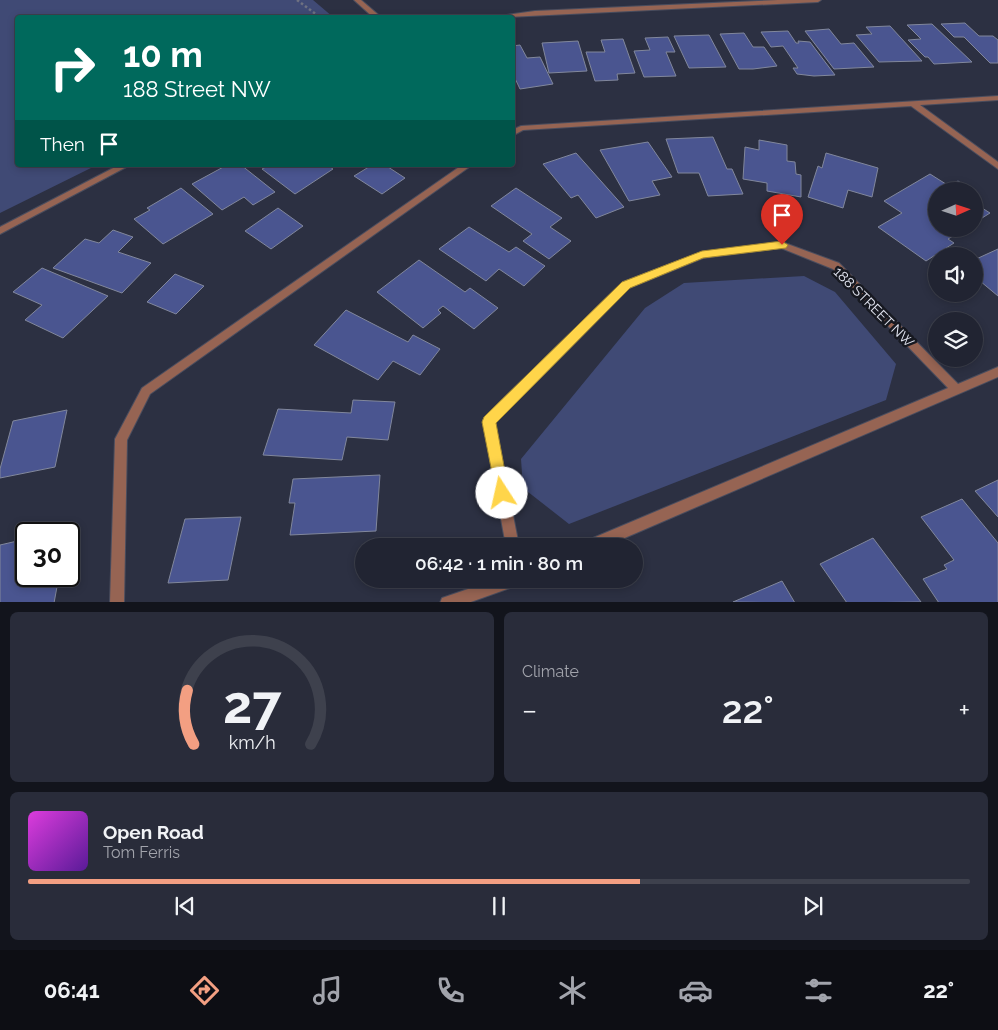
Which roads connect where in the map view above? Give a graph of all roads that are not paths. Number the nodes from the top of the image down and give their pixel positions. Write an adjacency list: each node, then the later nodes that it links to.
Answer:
1 (357, 0): 3 (street)
2 (818, 0): 4 (street)
3 (375, 15)
4 (515, 16)
5 (998, 98): 6 (street)
6 (914, 104): 7 (street); 8 (street)
7 (515, 132)
8 (998, 166)
9 (122, 167): 11 (street)
10 (465, 167): 17 (street)
11 (0, 231)
12 (998, 372): 13 (street)
13 (956, 389): 14 (street, 188 STREET NW); 15 (street)
14 (511, 538)
15 (610, 538)
16 (489, 588): 18 (street)
17 (117, 602)
18 (447, 602)

